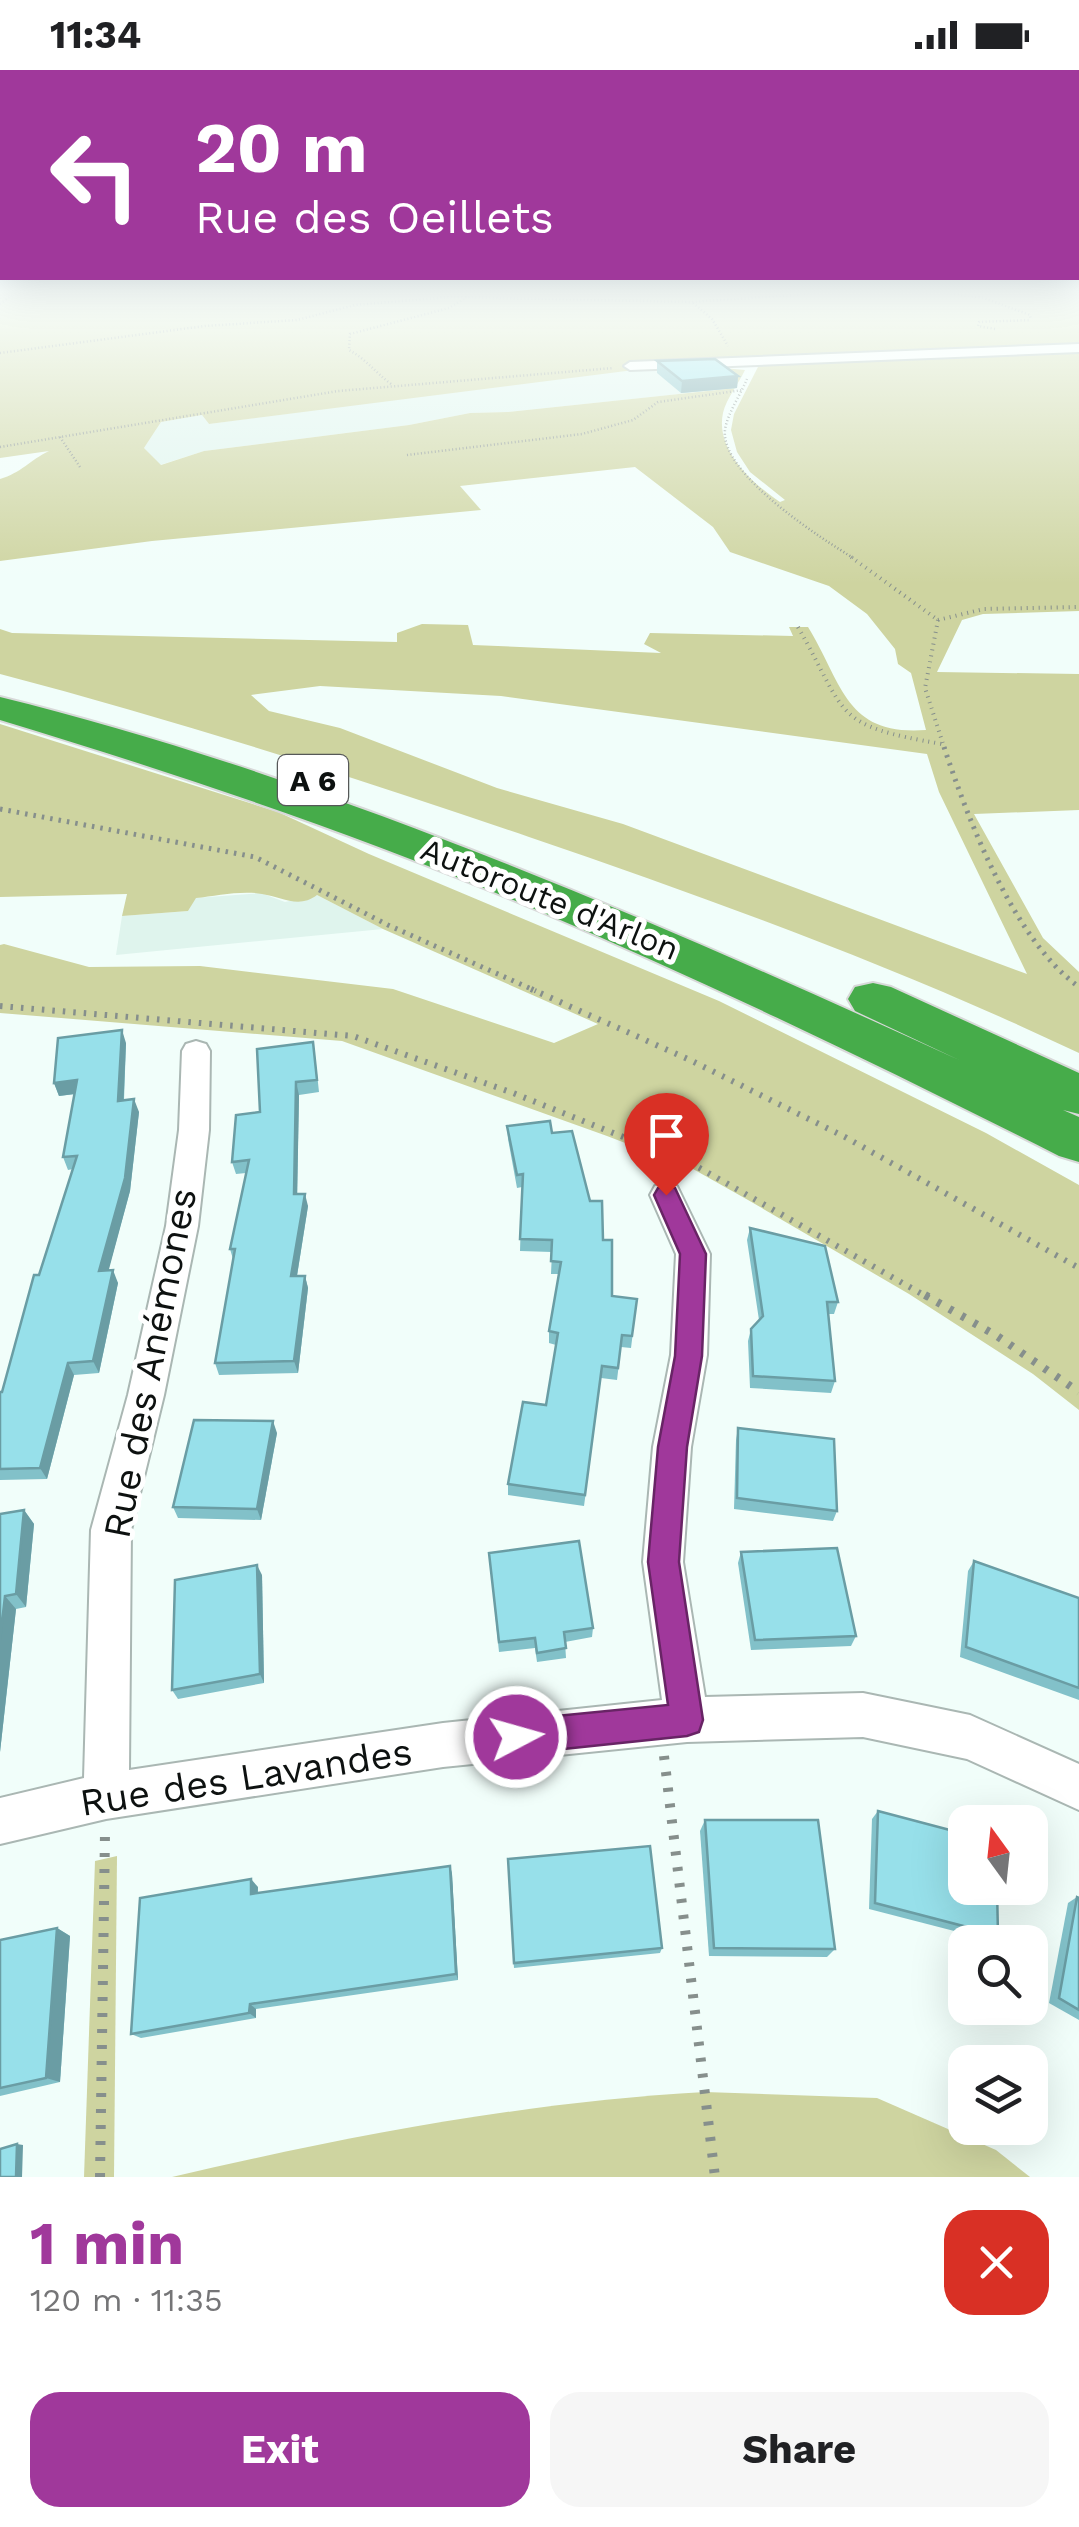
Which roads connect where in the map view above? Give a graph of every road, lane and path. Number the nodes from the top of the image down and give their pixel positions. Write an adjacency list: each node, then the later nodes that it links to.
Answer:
1 (377, 387): 3 (path)
2 (743, 390): 5 (path); 8 (path)
3 (60, 436): 4 (path); 6 (path)
4 (2, 446)
5 (407, 455)
6 (80, 468)
7 (1079, 607): 8 (path)
8 (938, 620): 12 (path)
9 (798, 628): 12 (path)
10 (0, 687): 17 (highway, Autoroute d'Arlon / A 6)
11 (0, 708): 18 (highway, Autoroute d'Arlon / A 6)
12 (942, 744): 14 (path)
13 (0, 809): 20 (path)
14 (1079, 987)
15 (0, 1006): 21 (path)
16 (196, 1051): 24 (street, Rue des Anémones)
17 (1079, 1094)
18 (1079, 1141)
19 (666, 1195): 22 (street)
20 (1079, 1268)
21 (1079, 1392)
22 (674, 1721): 23 (street, Rue des Lavandes); 24 (street, Rue des Lavandes); 27 (path)
23 (1079, 1787)
24 (106, 1796): 25 (street, Rue des Lavandes); 26 (path)
25 (0, 1822)
26 (100, 2177)
27 (715, 2177)

